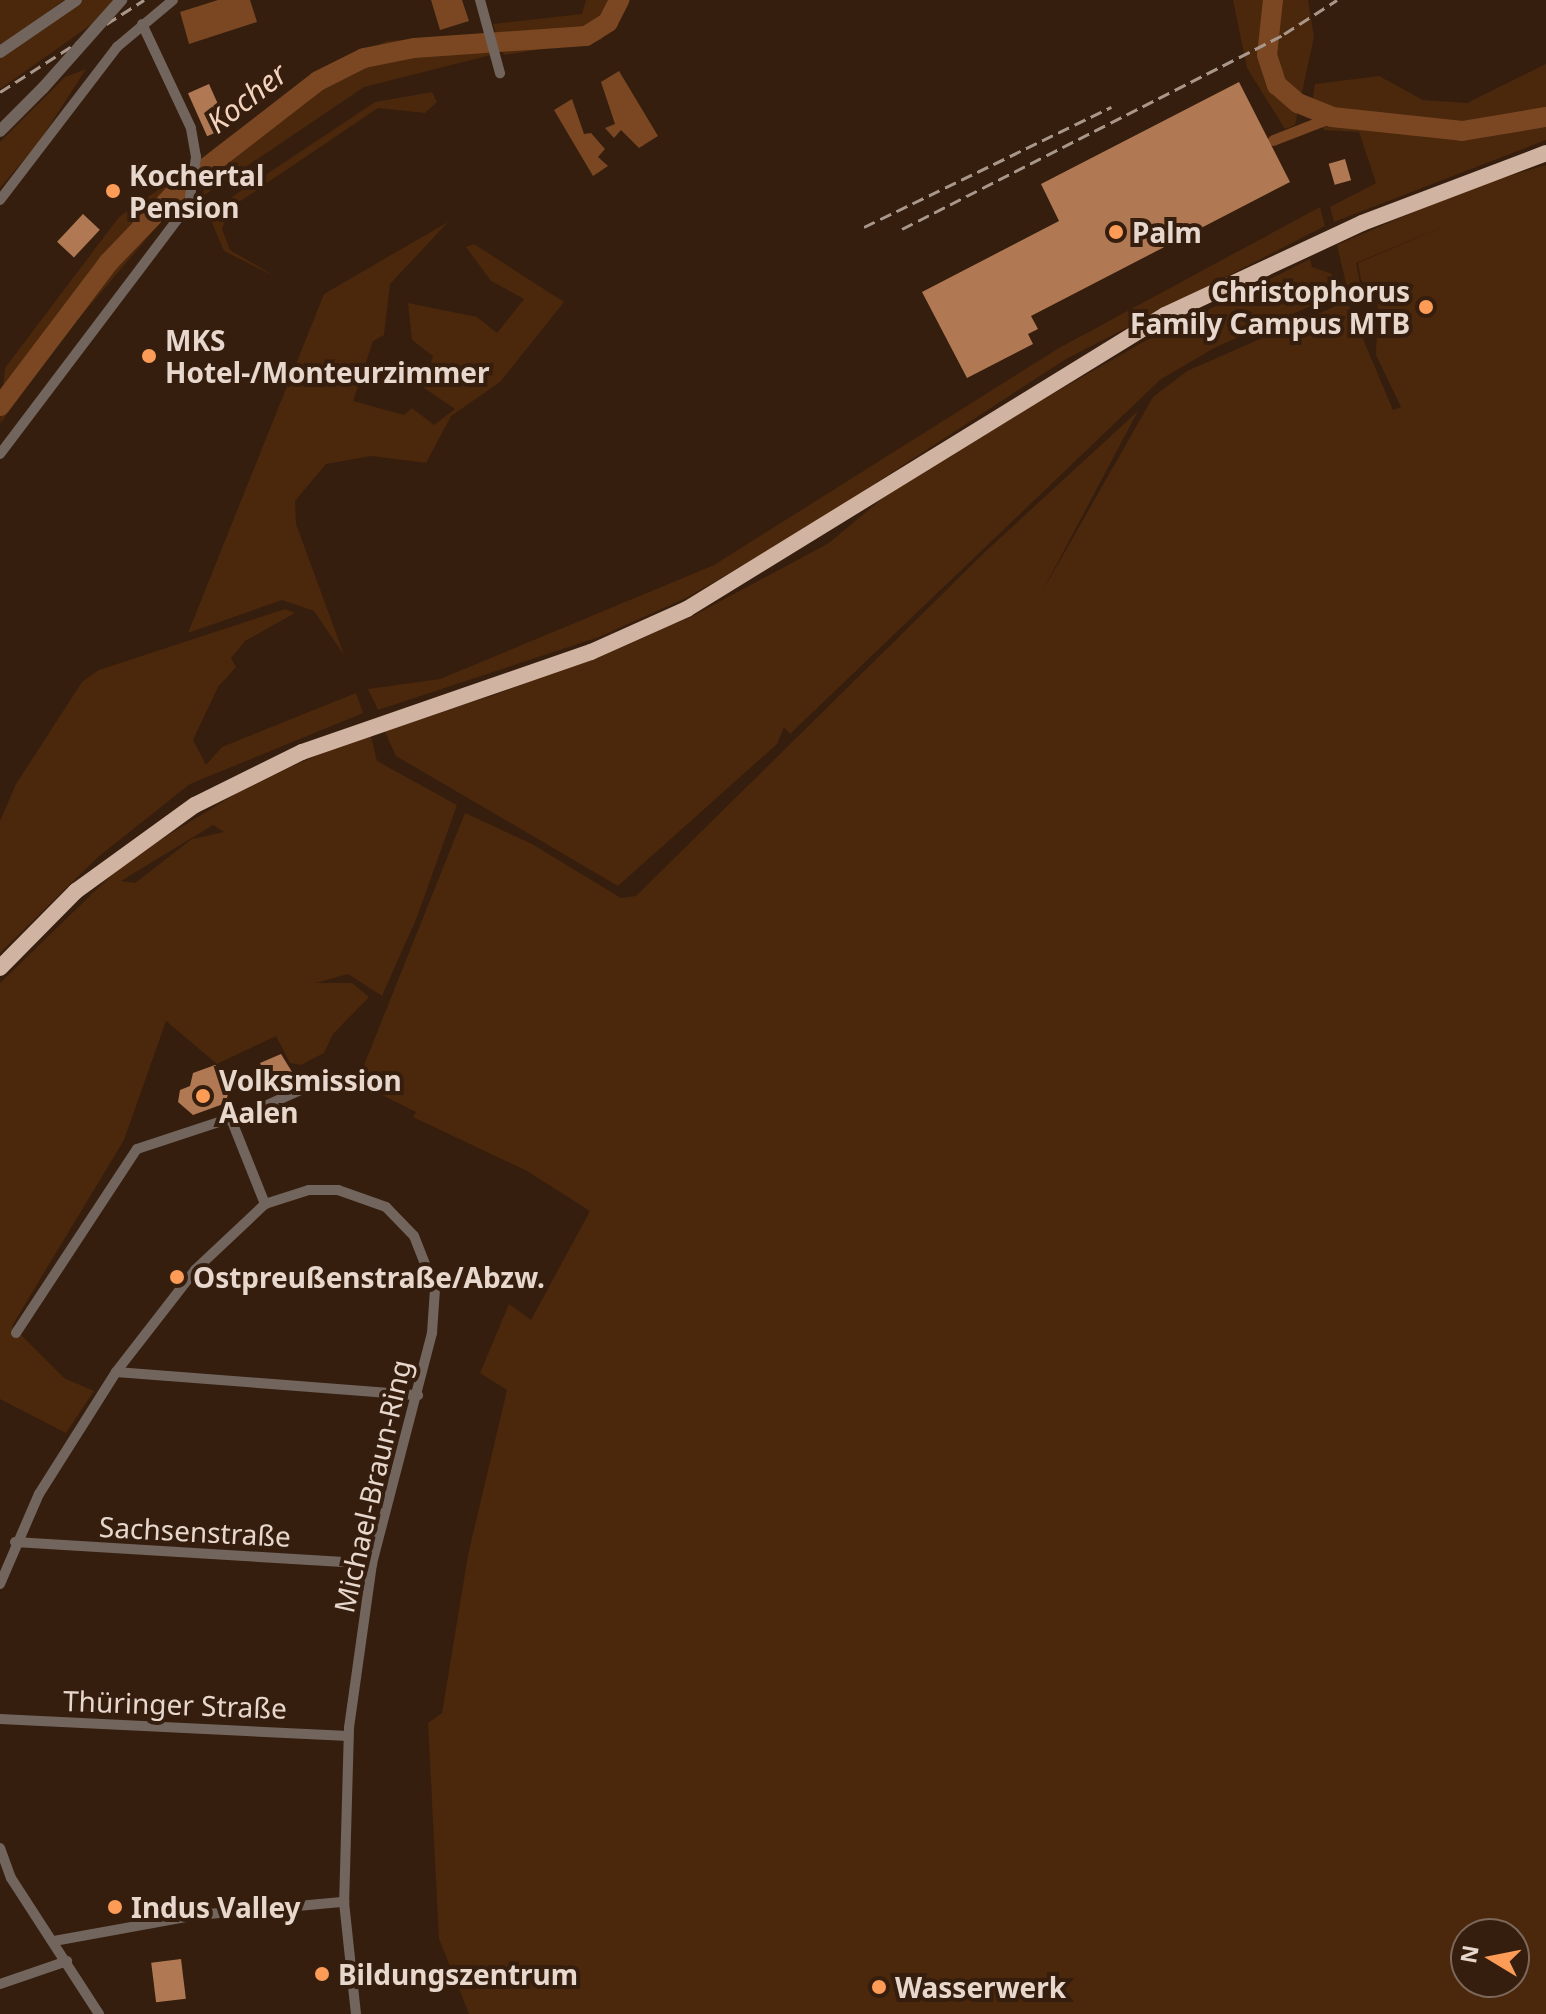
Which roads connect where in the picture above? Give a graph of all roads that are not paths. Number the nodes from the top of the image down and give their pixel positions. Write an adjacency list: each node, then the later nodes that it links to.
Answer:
1 (76, 0): 6 (street)
2 (121, 0): 8 (street, bridge)
3 (173, 0): 5 (street)
4 (480, 0): 7 (street)
5 (142, 24): 10 (street); 11 (street)
6 (0, 52)
7 (500, 73)
8 (0, 131)
9 (1546, 153): 12 (highway)
10 (0, 200)
11 (0, 454)
12 (0, 968)
13 (330, 1077): 14 (street)
14 (231, 1119): 15 (street); 16 (street)
15 (265, 1204): 17 (street); 18 (street, Michael-Braun-Ring)
16 (16, 1333)
17 (116, 1372): 18 (street); 19 (street)
18 (418, 1395): 20 (street, Michael-Braun-Ring)
19 (15, 1542): 20 (street, Sachsenstraße); 21 (street)
20 (372, 1564): 23 (street, Michael-Braun-Ring)
21 (0, 1584)
22 (0, 1719): 23 (street, Thüringer Straße)
23 (349, 1736): 25 (street, Michael-Braun-Ring)
24 (0, 1848): 26 (street)
25 (344, 1902): 26 (street); 30 (street, Michael-Braun-Ring)
26 (54, 1941): 27 (street)
27 (67, 1961): 28 (street); 29 (street)
28 (0, 1984)
29 (99, 2014)
30 (356, 2014)

